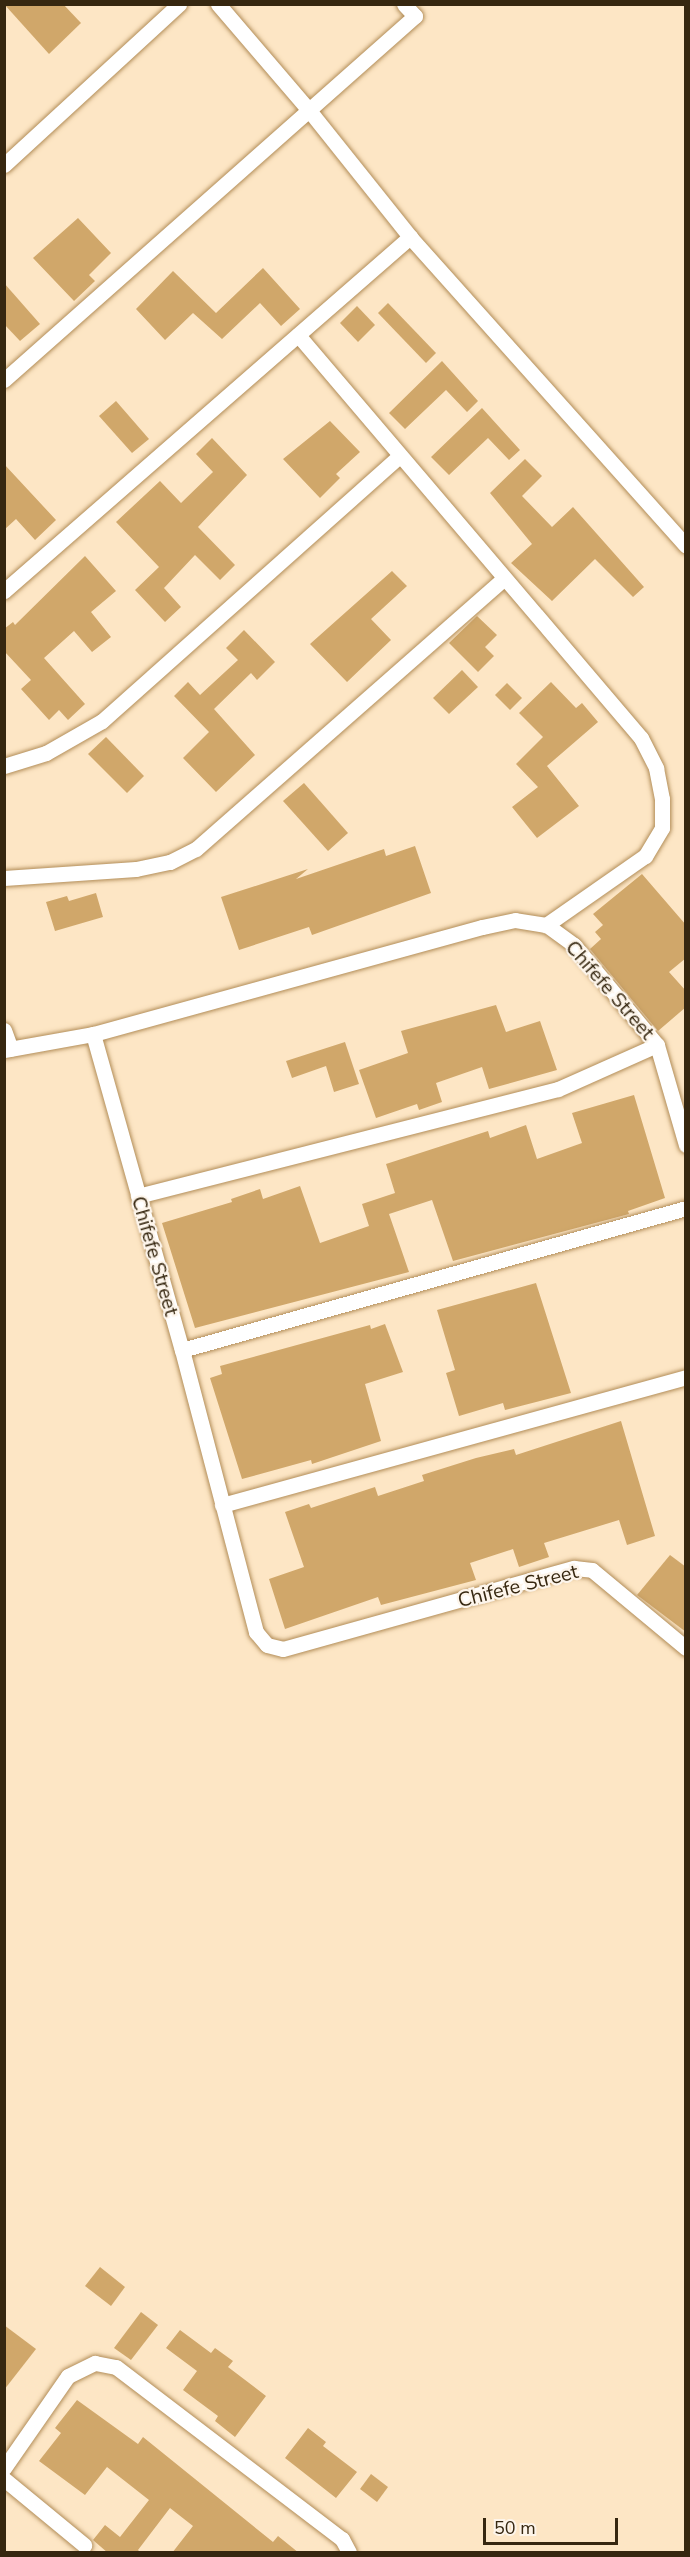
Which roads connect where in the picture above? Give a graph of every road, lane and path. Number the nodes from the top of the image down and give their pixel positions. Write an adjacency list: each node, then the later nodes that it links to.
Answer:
1 (179, 4): 5 (street)
2 (218, 4): 4 (street)
3 (404, 4): 4 (street)
4 (308, 109): 6 (street); 8 (street)
5 (4, 165)
6 (410, 237): 7 (street); 10 (street)
7 (298, 335): 9 (street); 12 (street)
8 (4, 380)
9 (399, 456): 11 (street); 13 (street)
10 (686, 546)
11 (504, 578): 14 (street); 15 (street)
12 (4, 591)
13 (4, 766)
14 (4, 878)
15 (546, 925): 17 (street, Chifefe Street); 18 (street, Chifefe Street)
16 (4, 1030): 19 (street)
17 (93, 1034): 19 (street); 21 (street, Chifefe Street)
18 (657, 1045): 20 (street); 21 (street)
19 (8, 1050)
20 (686, 1145)
21 (138, 1196): 23 (street, Chifefe Street)
22 (686, 1208): 23 (street)
23 (182, 1350): 25 (street, Chifefe Street)
24 (686, 1377): 25 (street)
25 (222, 1505): 26 (street, Chifefe Street)
26 (686, 1648)
27 (4, 2468): 30 (street)
28 (4, 2479): 29 (street)
29 (84, 2545)
30 (349, 2553)

